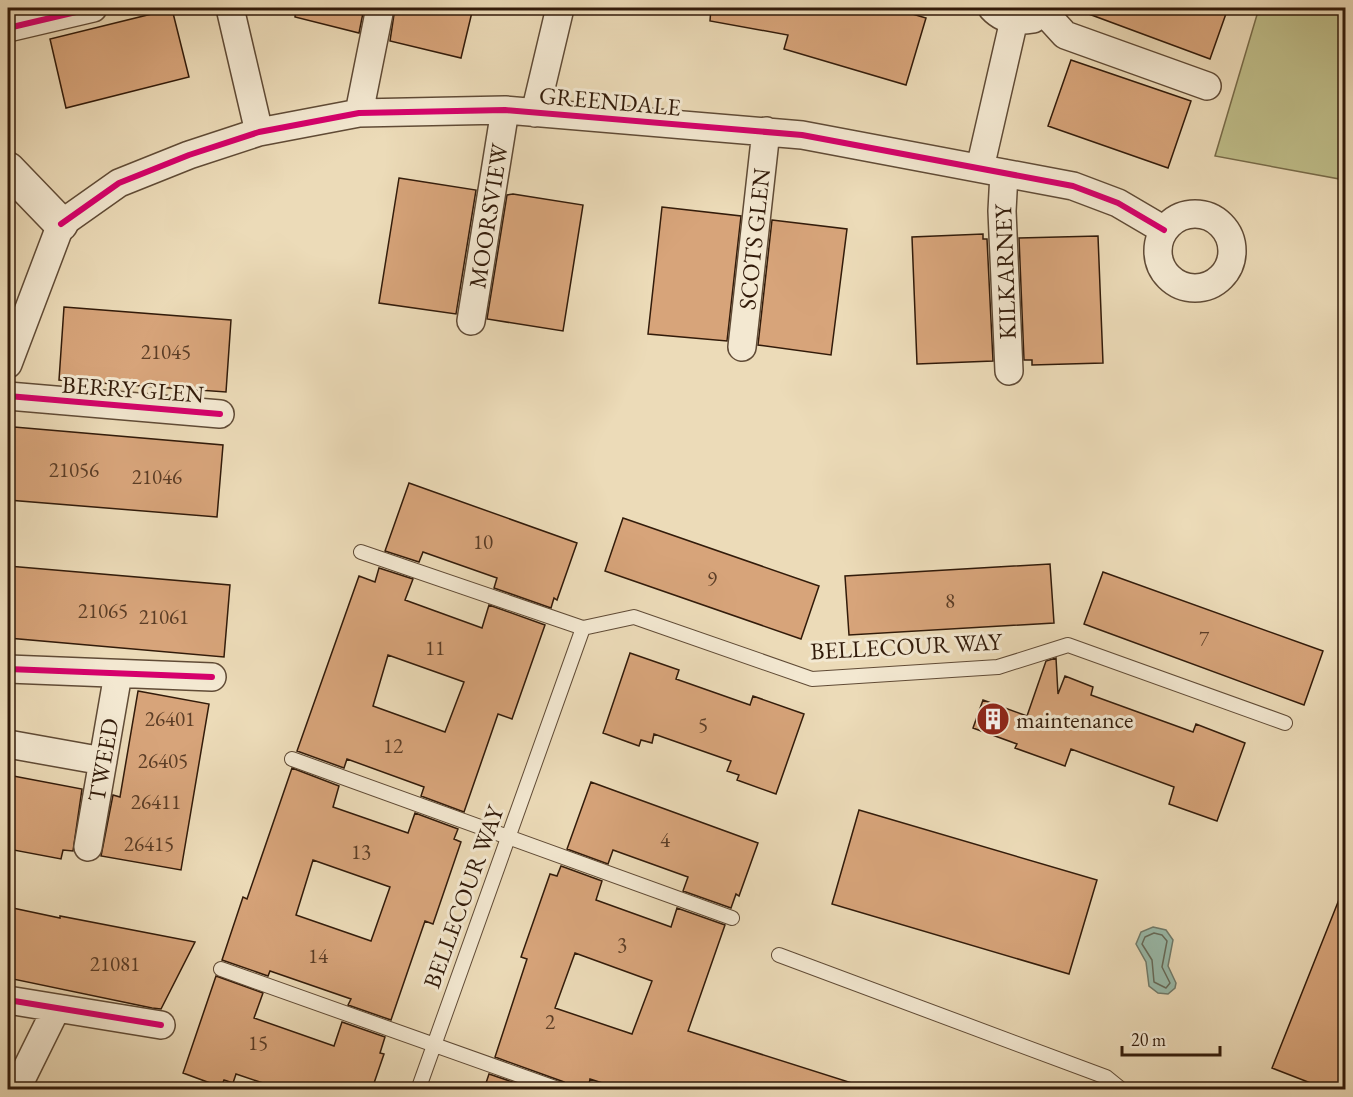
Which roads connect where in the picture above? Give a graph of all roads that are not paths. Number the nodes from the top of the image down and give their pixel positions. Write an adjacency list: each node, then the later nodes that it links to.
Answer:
1 (93, 8): 7 (street)
2 (230, 8): 13 (street)
3 (380, 8): 10 (street)
4 (560, 8): 11 (street)
5 (1046, 10): 6 (street); 8 (street)
6 (1003, 14): 15 (street, KILKARNEY)
7 (8, 28)
8 (1207, 86)
9 (505, 110): 10 (street, GREENDALE); 11 (street, GREENDALE); 18 (street, MOORSVIEW)
10 (359, 113): 13 (street, GREENDALE)
11 (535, 113): 12 (street, GREENDALE)
12 (766, 131): 15 (street, GREENDALE); 19 (street, SCOTS GLEN)
13 (259, 132): 16 (street, GREENDALE)
14 (8, 169): 16 (street)
15 (992, 170): 17 (street, GREENDALE); 21 (street, KILKARNEY)
16 (61, 224): 20 (street)
17 (1164, 230)
18 (471, 321)
19 (742, 347)
20 (8, 364)
21 (1009, 371)
22 (8, 396): 23 (street, BERRY GLEN)
23 (220, 414)
24 (361, 552): 25 (lane)
25 (583, 628): 29 (lane, BELLECOUR WAY); 33 (lane, BELLECOUR WAY)
26 (8, 669): 27 (street)
27 (118, 674): 28 (street); 32 (street, TWEED)
28 (212, 677)
29 (1285, 723)
30 (8, 744): 32 (street)
31 (292, 759): 33 (lane)
32 (103, 761): 34 (street, TWEED)
33 (507, 839): 35 (lane); 41 (lane, BELLECOUR WAY)
34 (88, 847)
35 (732, 918)
36 (779, 955): 45 (lane)
37 (221, 969): 41 (lane)
38 (8, 1000): 39 (street)
39 (56, 1008): 40 (street); 42 (street)
40 (161, 1025)
41 (434, 1045): 43 (lane, BELLECOUR WAY); 44 (lane)
42 (16, 1089)
43 (418, 1089)
44 (561, 1089)
45 (1122, 1089)

